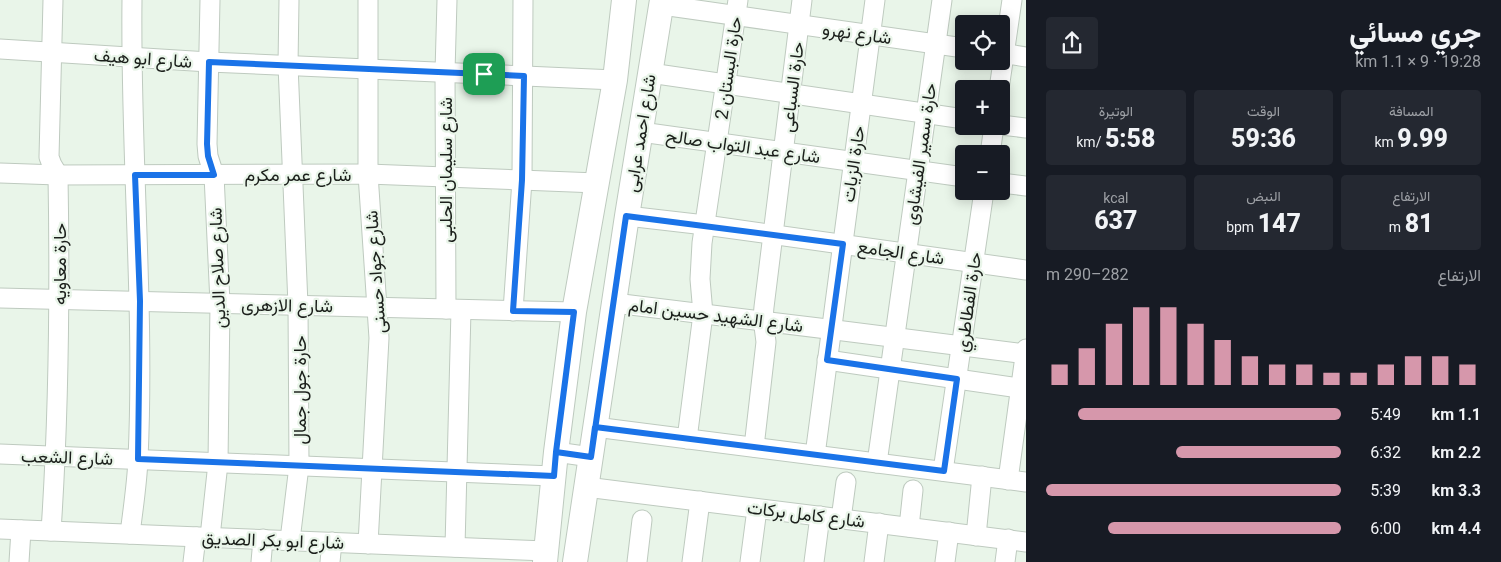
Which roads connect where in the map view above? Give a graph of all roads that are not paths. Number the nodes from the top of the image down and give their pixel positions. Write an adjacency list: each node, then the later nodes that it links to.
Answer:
1 (53, 0): 21 (street, حارة معاويه)
2 (132, 0): 23 (street)
3 (210, 0): 25 (street, شارع صلاح الدين)
4 (289, 0): 26 (street, حارة جول جمال)
5 (368, 0): 27 (street, شارع جواد حسنى)
6 (447, 0): 28 (street, شارع سليمان الحلبى)
7 (523, 0): 30 (street)
8 (624, 0): 31 (street, شارع احمد عرابى)
9 (802, 0): 16 (street, حارة السباعى)
10 (875, 0): 17 (street, حارة الزيات)
11 (942, 0): 18 (street, حارة سمير الفيشاوى)
12 (1012, 0): 15 (street)
13 (662, 2): 14 (street, شارع نهرو); 29 (street, شارع احمد عرابى)
14 (737, 8): 16 (street, شارع نهرو); 32 (street, حارة البستان 2)
15 (1009, 15)
16 (800, 24): 17 (street, شارع نهرو); 33 (street, حارة السباعى)
17 (871, 35): 18 (street, شارع نهرو); 34 (street, حارة الزيات)
18 (936, 44): 19 (street, شارع نهرو); 35 (street, حارة سمير الفيشاوى)
19 (955, 47)
20 (0, 48): 21 (street, شارع ابو هيف)
21 (53, 52): 23 (street, شارع ابو هيف); 47 (street, حارة معاويه)
22 (1010, 54): 24 (street)
23 (131, 57): 25 (street, شارع ابو هيف); 48 (street)
24 (1026, 57)
25 (209, 62): 26 (street, شارع ابو هيف); 49 (street, شارع صلاح الدين)
26 (288, 65): 27 (street, شارع ابو هيف); 45 (street, حارة جول جمال)
27 (367, 69): 28 (street, شارع ابو هيف); 46 (street, شارع جواد حسنى)
28 (445, 72): 30 (street, شارع ابو هيف); 51 (street, شارع سليمان الحلبى)
29 (650, 73): 32 (street); 39 (street, شارع احمد عرابى)
30 (524, 76): 31 (street, شارع ابو هيف); 52 (street)
31 (615, 80): 53 (street, شارع احمد عرابى)
32 (726, 84): 33 (street); 40 (street, حارة البستان 2)
33 (791, 94): 34 (street); 41 (street, حارة السباعى)
34 (861, 104): 35 (street); 42 (street, حارة الزيات)
35 (926, 114): 36 (street); 43 (street, حارة سمير الفيشاوى)
36 (955, 118)
37 (1010, 126): 38 (street)
38 (1026, 128)
39 (640, 132): 40 (street, شارع عبد التواب صالح); 57 (street, شارع احمد عرابى)
40 (717, 143): 41 (street, شارع عبد التواب صالح); 58 (street, حارة البستان 2)
41 (783, 152): 42 (street, شارع عبد التواب صالح); 59 (street, حارة السباعى)
42 (854, 162): 43 (street, شارع عبد التواب صالح); 60 (street, حارة الزيات)
43 (918, 171): 50 (street, شارع عبد التواب صالح); 61 (street, حارة سمير الفيشاوى)
44 (0, 173): 47 (street, شارع عمر مكرم)
45 (292, 174): 46 (street, شارع عمر مكرم); 49 (street, شارع عمر مكرم); 69 (street, حارة جول جمال)
46 (368, 174): 51 (street, شارع عمر مكرم); 70 (street, شارع جواد حسنى)
47 (58, 175): 48 (street, شارع عمر مكرم); 65 (street, حارة معاويه)
48 (135, 175): 49 (street, شارع عمر مكرم); 66 (street)
49 (214, 175): 68 (street, شارع صلاح الدين)
50 (955, 176)
51 (445, 177): 52 (street, شارع عمر مكرم); 71 (street, شارع سليمان الحلبى)
52 (522, 180): 53 (street, شارع عمر مكرم); 72 (street)
53 (597, 183): 73 (street, شارع احمد عرابى)
54 (1010, 184): 55 (street)
55 (1026, 186)
56 (983, 200): 62 (street, حارة الفطاطري)
57 (626, 216): 58 (street, شارع الجامع); 67 (street, شارع احمد عرابى)
58 (705, 225): 59 (street, شارع الجامع); 74 (street, حارة البستان 2)
59 (773, 234): 60 (street, شارع الجامع); 75 (street, حارة السباعى)
60 (843, 244): 61 (street, شارع الجامع); 76 (street, حارة الزيات)
61 (906, 253): 62 (street, شارع الجامع); 77 (street, حارة سمير الفيشاوى)
62 (974, 262): 63 (street, شارع الجامع); 78 (street, حارة الفطاطري)
63 (1026, 270)
64 (0, 298): 65 (street, شارع الازهرى)
65 (60, 299): 66 (street, شارع الازهرى); 90 (street, حارة معاويه)
66 (140, 301): 68 (street, شارع الازهرى); 92 (street)
67 (614, 303): 74 (street, شارع الشهيد حسين امام); 84 (street, شارع احمد عرابى)
68 (220, 304): 69 (street, شارع الازهرى); 93 (street, شارع صلاح الدين)
69 (298, 306): 70 (street, شارع الازهرى); 95 (street, حارة جول جمال)
70 (377, 308): 71 (street, شارع الازهرى); 96 (street, شارع جواد حسنى)
71 (454, 309): 72 (street, شارع الازهرى); 98 (street, شارع سليمان الحلبى)
72 (513, 311): 73 (street, شارع الازهرى)
73 (574, 312): 87 (street, شارع احمد عرابى)
74 (704, 314): 75 (street, شارع الشهيد حسين امام); 85 (street, حارة البستان 2)
75 (764, 322): 76 (street, شارع الشهيد حسين امام); 86 (street, حارة السباعى)
76 (832, 329): 77 (street, شارع الشهيد حسين امام); 80 (street, حارة الزيات)
77 (894, 337): 78 (street, شارع الشهيد حسين امام); 81 (street, حارة سمير الفيشاوى)
78 (962, 346): 79 (street, شارع الشهيد حسين امام); 82 (street, حارة الفطاطري)
79 (1026, 352): 83 (street)
80 (827, 360): 81 (street); 89 (street, حارة الزيات)
81 (890, 370): 82 (street); 94 (street, حارة سمير الفيشاوى)
82 (957, 379): 83 (street); 97 (street, حارة الفطاطري)
83 (1023, 388): 101 (street)
84 (595, 427): 85 (street); 91 (street, شارع احمد عرابى)
85 (687, 439): 86 (street)
86 (754, 447): 89 (street)
87 (556, 452): 91 (street); 99 (street, شارع احمد عرابى)
88 (0, 454): 90 (street, شارع الشعب)
89 (815, 455): 94 (street)
90 (56, 456): 92 (street, شارع الشعب); 114 (street, حارة معاويه)
91 (591, 457): 103 (street, شارع احمد عرابى)
92 (138, 459): 93 (street, شارع الشعب); 116 (street)
93 (218, 463): 95 (street, شارع الشعب); 118 (street, شارع صلاح الدين)
94 (877, 463): 97 (street)
95 (299, 466): 96 (street, شارع الشعب); 120 (street, حارة جول جمال)
96 (373, 469): 98 (street, شارع الشعب); 123 (street, شارع جواد حسنى)
97 (944, 471): 100 (street)
98 (457, 472): 99 (street, شارع الشعب); 124 (street, شارع سليمان الحلبى)
99 (554, 476): 126 (street, شارع احمد عرابى)
100 (982, 476): 101 (street); 117 (street)
101 (1017, 481)
102 (846, 482): 108 (street)
103 (586, 487): 105 (street, شارع كامل بركات); 131 (street, شارع احمد عرابى)
104 (914, 490): 111 (street)
105 (700, 501): 106 (street, شارع كامل بركات); 133 (street)
106 (757, 508): 107 (street, شارع كامل بركات); 134 (street)
107 (820, 516): 108 (street, شارع كامل بركات); 135 (street)
108 (841, 519): 110 (street, شارع كامل بركات)
109 (642, 520): 132 (street)
110 (879, 523): 111 (street, شارع كامل بركات); 136 (street)
111 (909, 527): 115 (street, شارع كامل بركات)
112 (0, 529): 113 (street, شارع ابو بكر الصديق)
113 (21, 530): 114 (street, شارع ابو بكر الصديق); 127 (street)
114 (51, 531): 116 (street, شارع ابو بكر الصديق)
115 (949, 532): 117 (street, شارع كامل بركات); 137 (street)
116 (130, 534): 118 (street, شارع ابو بكر الصديق)
117 (976, 536): 121 (street, شارع كامل بركات)
118 (203, 537): 119 (street, شارع ابو بكر الصديق); 128 (street, شارع صلاح الدين)
119 (263, 540): 120 (street, شارع ابو بكر الصديق); 129 (street)
120 (290, 540): 122 (street, شارع ابو بكر الصديق)
121 (1017, 541): 138 (street)
122 (332, 542): 123 (street, شارع ابو بكر الصديق); 130 (street)
123 (368, 544): 125 (street, شارع ابو بكر الصديق)
124 (460, 552): 125 (street, شارع ابو بكر الصديق); 126 (street, شارع ابو بكر الصديق)
125 (392, 553)
126 (546, 556)
127 (19, 562)
128 (193, 562)
129 (262, 562)
130 (330, 562)
131 (574, 562)
132 (637, 562)
133 (692, 562)
134 (750, 562)
135 (814, 562)
136 (874, 562)
137 (945, 562)
138 (1005, 562)

